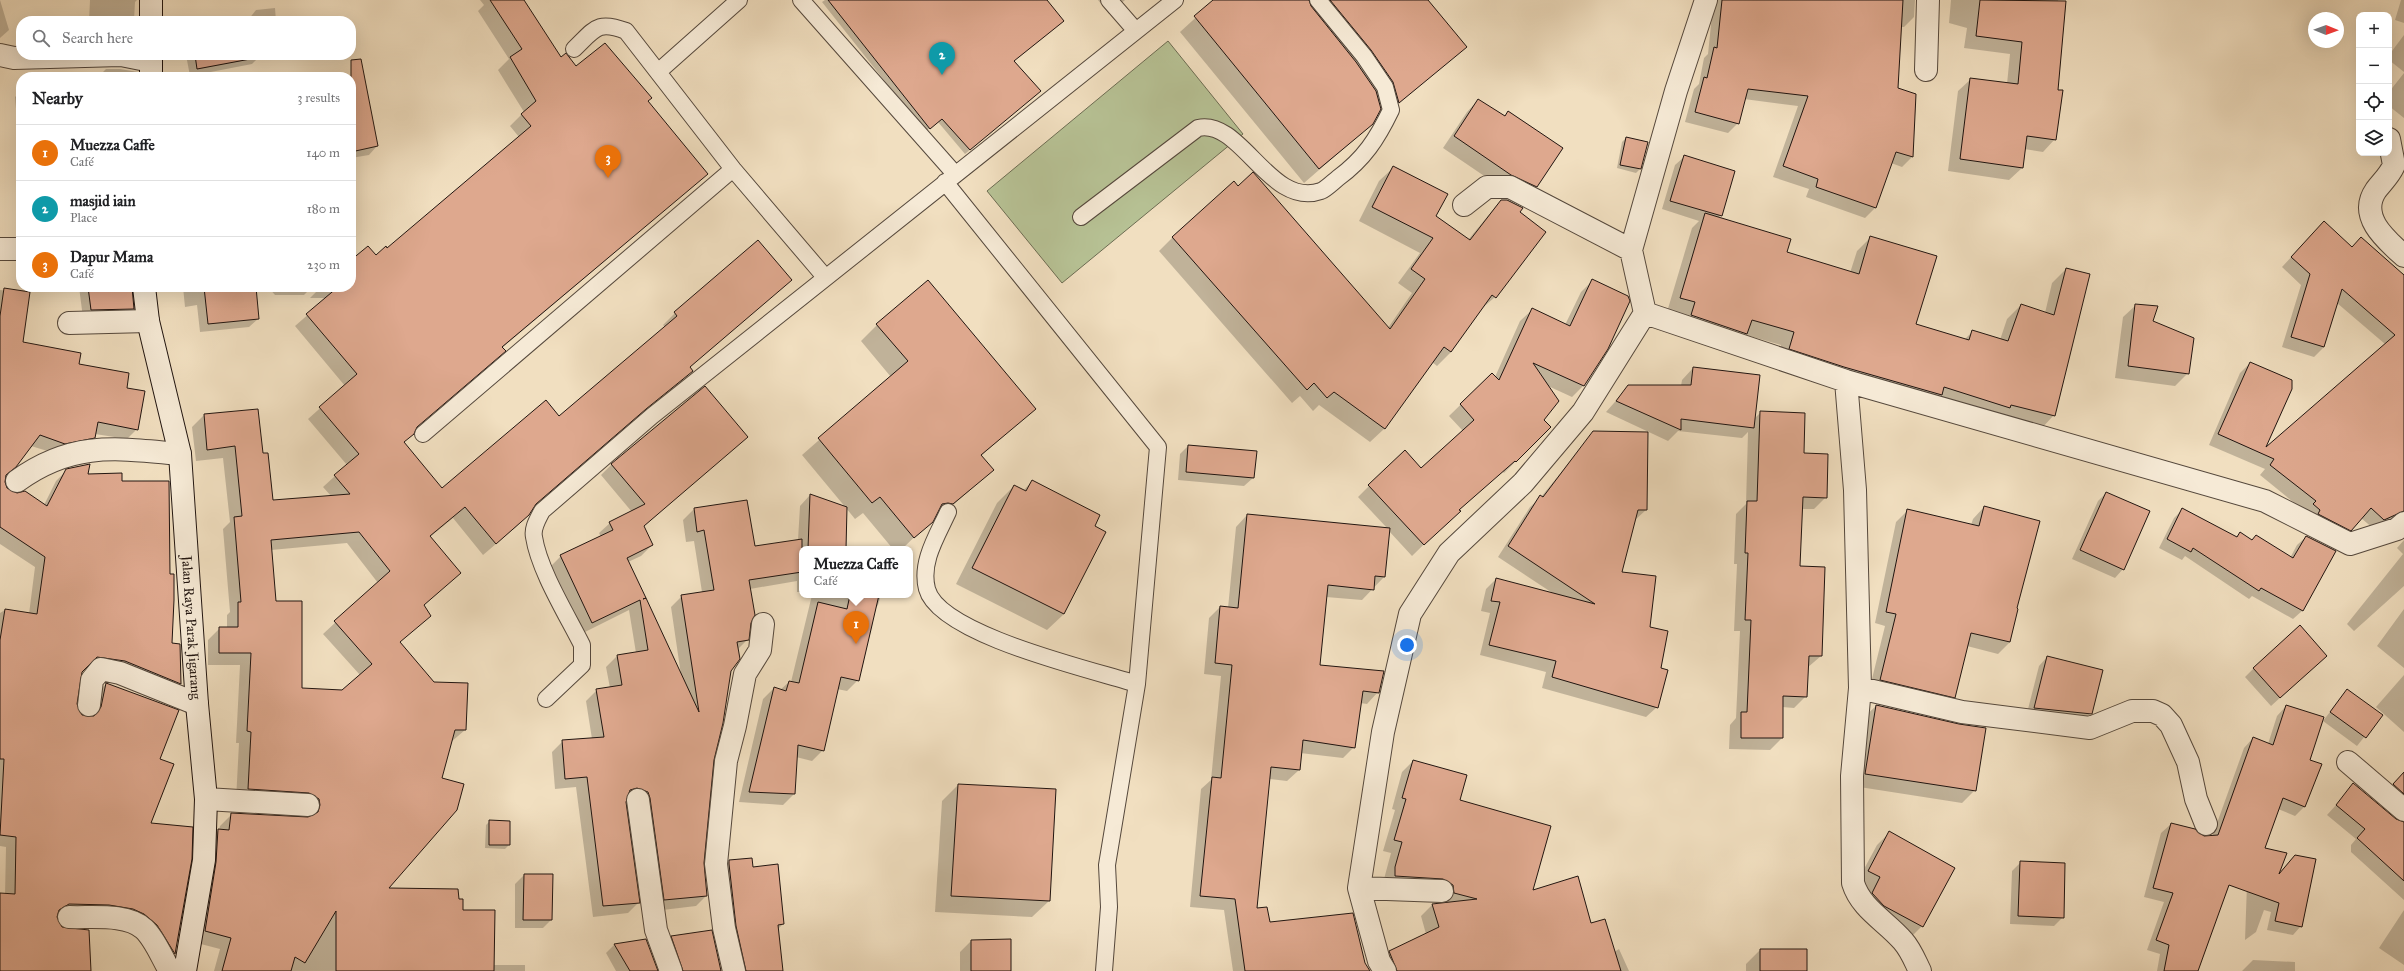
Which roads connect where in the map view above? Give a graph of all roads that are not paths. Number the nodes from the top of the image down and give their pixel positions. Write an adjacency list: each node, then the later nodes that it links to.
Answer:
1 (151, 0): 9 (street)
2 (739, 0): 17 (lane)
3 (801, 0): 20 (lane)
4 (1109, 0): 10 (lane)
5 (1175, 0): 10 (lane)
6 (1318, 0): 22 (lane)
7 (1706, 0): 25 (street)
8 (1928, 0): 16 (street)
9 (151, 16)
10 (1136, 31): 20 (lane)
11 (574, 49): 17 (lane)
12 (0, 55): 13 (street)
13 (16, 58)
14 (137, 60): 15 (street)
15 (151, 64)
16 (1926, 70)
17 (658, 72): 19 (lane)
18 (2392, 155): 26 (street)
19 (733, 169): 27 (lane); 33 (lane)
20 (950, 178): 27 (lane); 39 (lane)
21 (1464, 205): 25 (street)
22 (1081, 217)
23 (0, 249): 24 (street)
24 (16, 249)
25 (1631, 250): 29 (street)
26 (2404, 256)
27 (825, 277): 41 (lane)
28 (145, 292): 30 (street, Jalan Raya Parak Jigarang)
29 (1645, 313): 32 (street); 50 (street)
30 (148, 321): 31 (street); 34 (street, Jalan Raya Parak Jigarang)
31 (69, 323)
32 (1846, 380): 37 (street); 40 (street)
33 (423, 434)
34 (180, 454): 35 (street); 42 (street, Jalan Raya Parak Jigarang)
35 (17, 481)
36 (948, 512): 39 (lane)
37 (2402, 530)
38 (763, 624): 56 (street)
39 (1137, 684): 57 (lane)
40 (1860, 688): 49 (street); 59 (street)
41 (546, 699)
42 (197, 704): 43 (street); 45 (street, Jalan Raya Parak Jigarang)
43 (89, 705)
44 (2348, 762): 48 (street)
45 (206, 800): 47 (street); 54 (street, Jalan Raya Parak Jigarang)
46 (638, 800): 55 (street)
47 (308, 805)
48 (2404, 810)
49 (2206, 824)
50 (1359, 888): 51 (street); 58 (street)
51 (1442, 891)
52 (69, 917): 53 (street)
53 (170, 971)
54 (185, 971)
55 (671, 971)
56 (734, 971)
57 (1104, 971)
58 (1384, 971)
59 (1920, 971)

